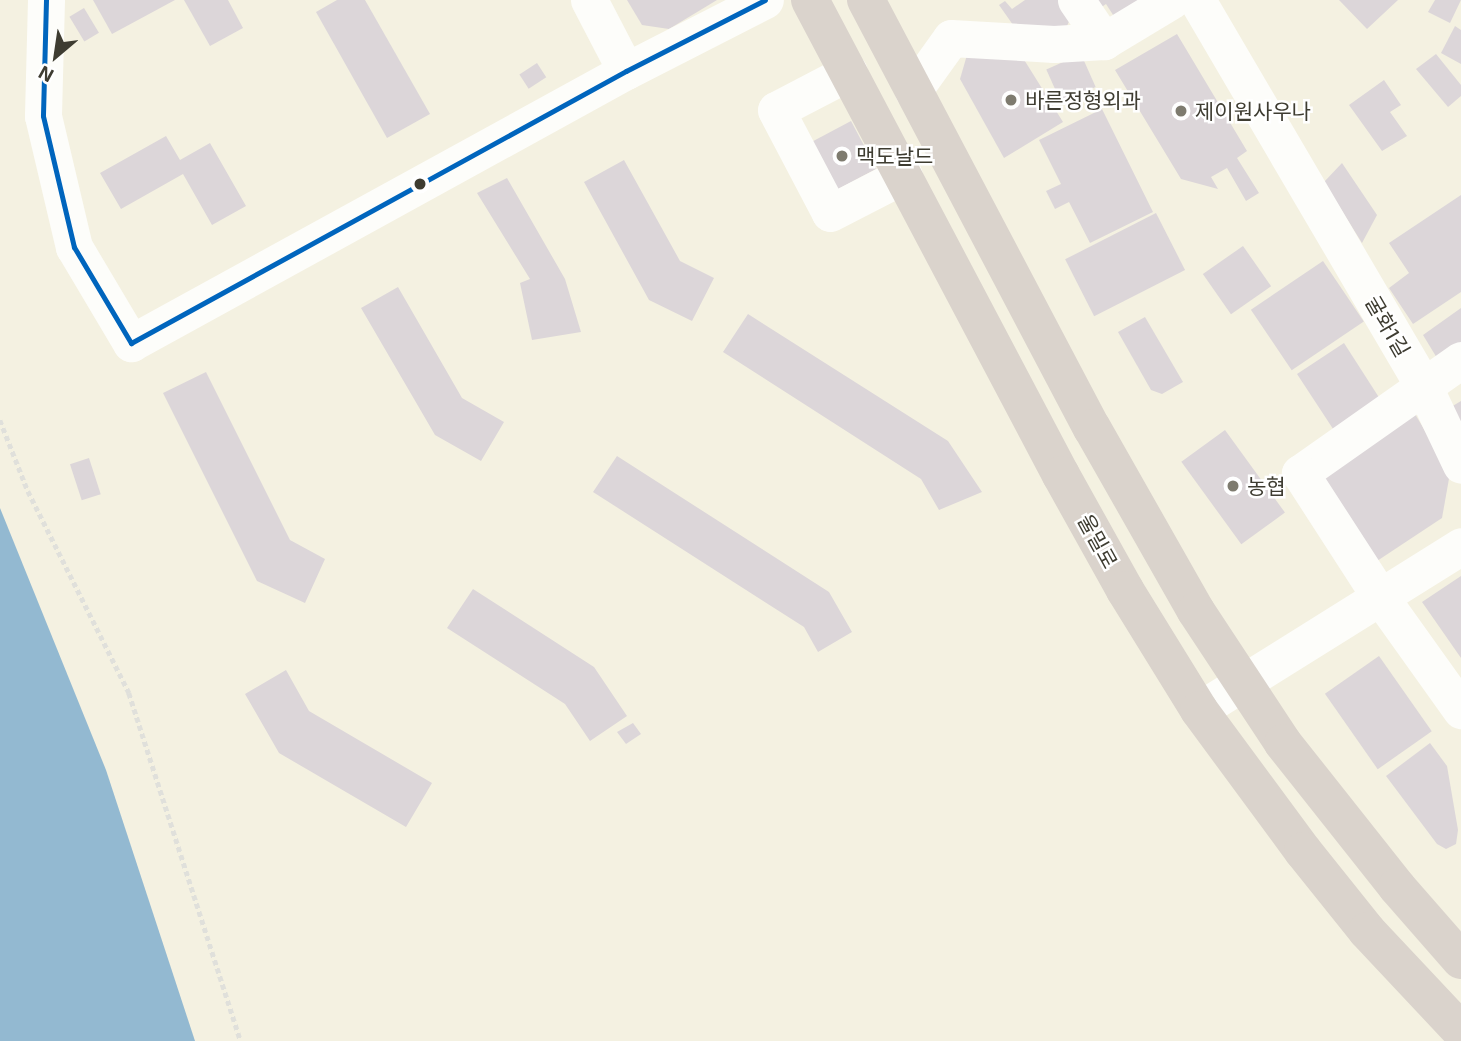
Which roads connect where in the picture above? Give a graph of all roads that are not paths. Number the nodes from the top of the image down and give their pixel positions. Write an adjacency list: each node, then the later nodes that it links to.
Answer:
1 (46, 0): 10 (street)
2 (589, 0): 10 (street)
3 (765, 0): 10 (street)
4 (810, 0): 11 (main road, 울밀로)
5 (866, 0): 12 (main road)
6 (1076, 0): 9 (street)
7 (1172, 0): 9 (street)
8 (1197, 0): 15 (street, 굴화1길)
9 (1104, 41): 12 (street)
10 (626, 71)
11 (849, 72): 13 (main road, 울밀로); 13 (street)
12 (912, 90): 19 (main road)
13 (904, 175): 20 (main road, 울밀로)
14 (1461, 360): 15 (street)
15 (1424, 387): 16 (street, 굴화1길); 18 (street)
16 (1461, 465)
17 (1461, 546): 18 (street)
18 (1381, 598): 19 (street); 21 (street)
19 (1242, 684): 20 (street); 22 (main road)
20 (1199, 710): 23 (main road, 울밀로)
21 (1461, 710)
22 (1458, 948)
23 (1461, 1031)

